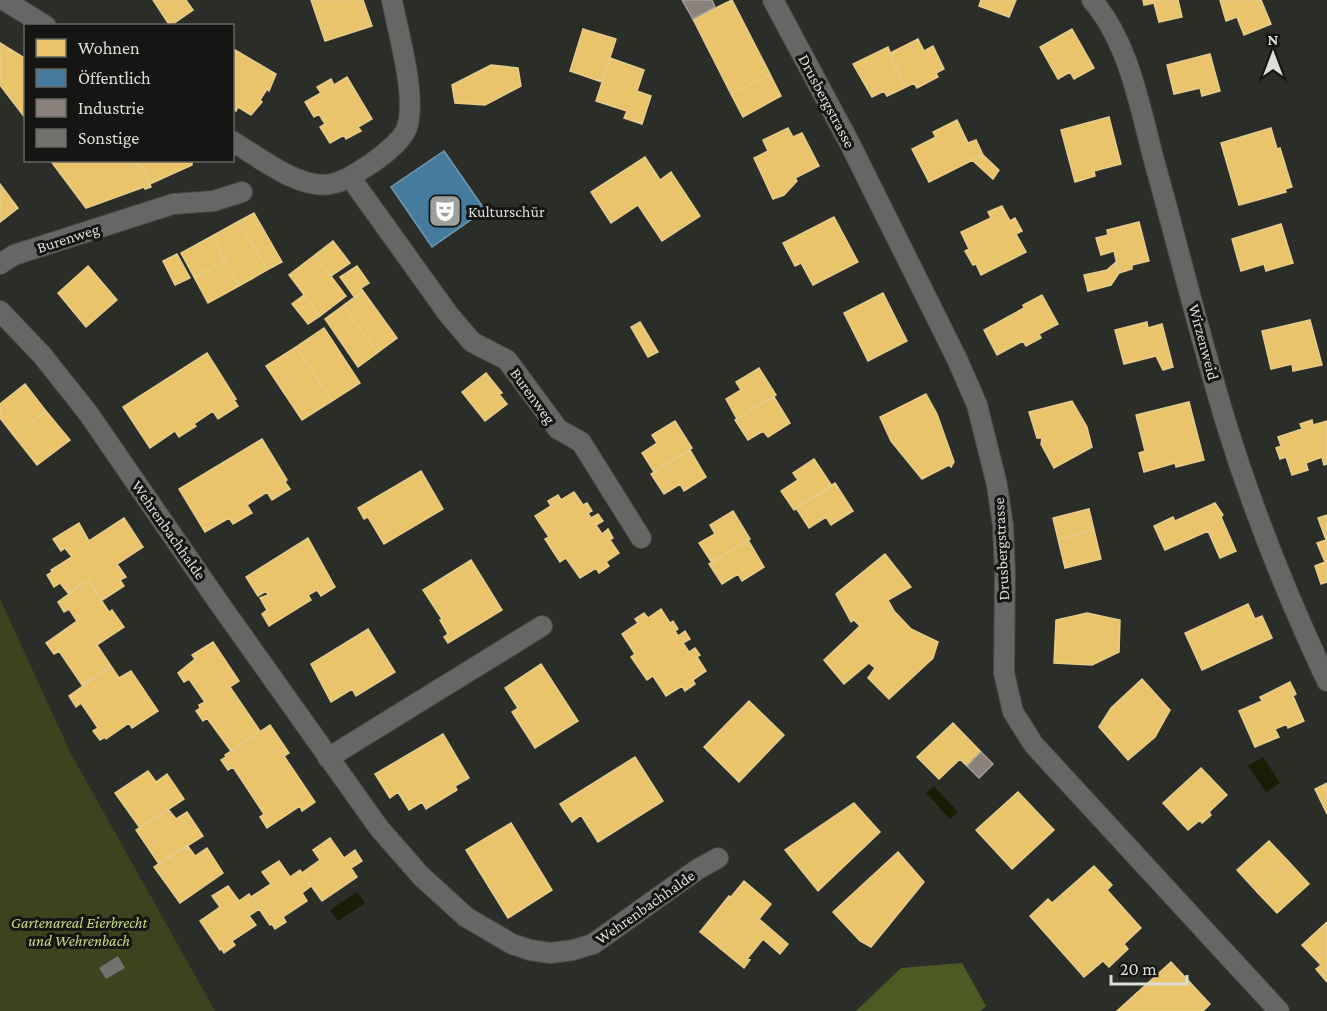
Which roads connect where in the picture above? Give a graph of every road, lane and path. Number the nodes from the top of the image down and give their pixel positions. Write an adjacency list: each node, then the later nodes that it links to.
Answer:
1 (4, 0): 5 (street)
2 (392, 0): 7 (street)
3 (773, 0): 16 (street, Drusbergstrasse)
4 (1092, 0): 13 (street, Wirzenweid)
5 (43, 24)
6 (234, 142): 7 (street)
7 (350, 177): 11 (street, Burenweg)
8 (242, 192): 9 (street, Burenweg)
9 (0, 264)
10 (0, 311): 14 (street, Wehrenbachhalde)
11 (641, 538)
12 (542, 626): 14 (street)
13 (1327, 681)
14 (328, 758): 15 (street, Wehrenbachhalde)
15 (718, 858)
16 (1279, 1011)

